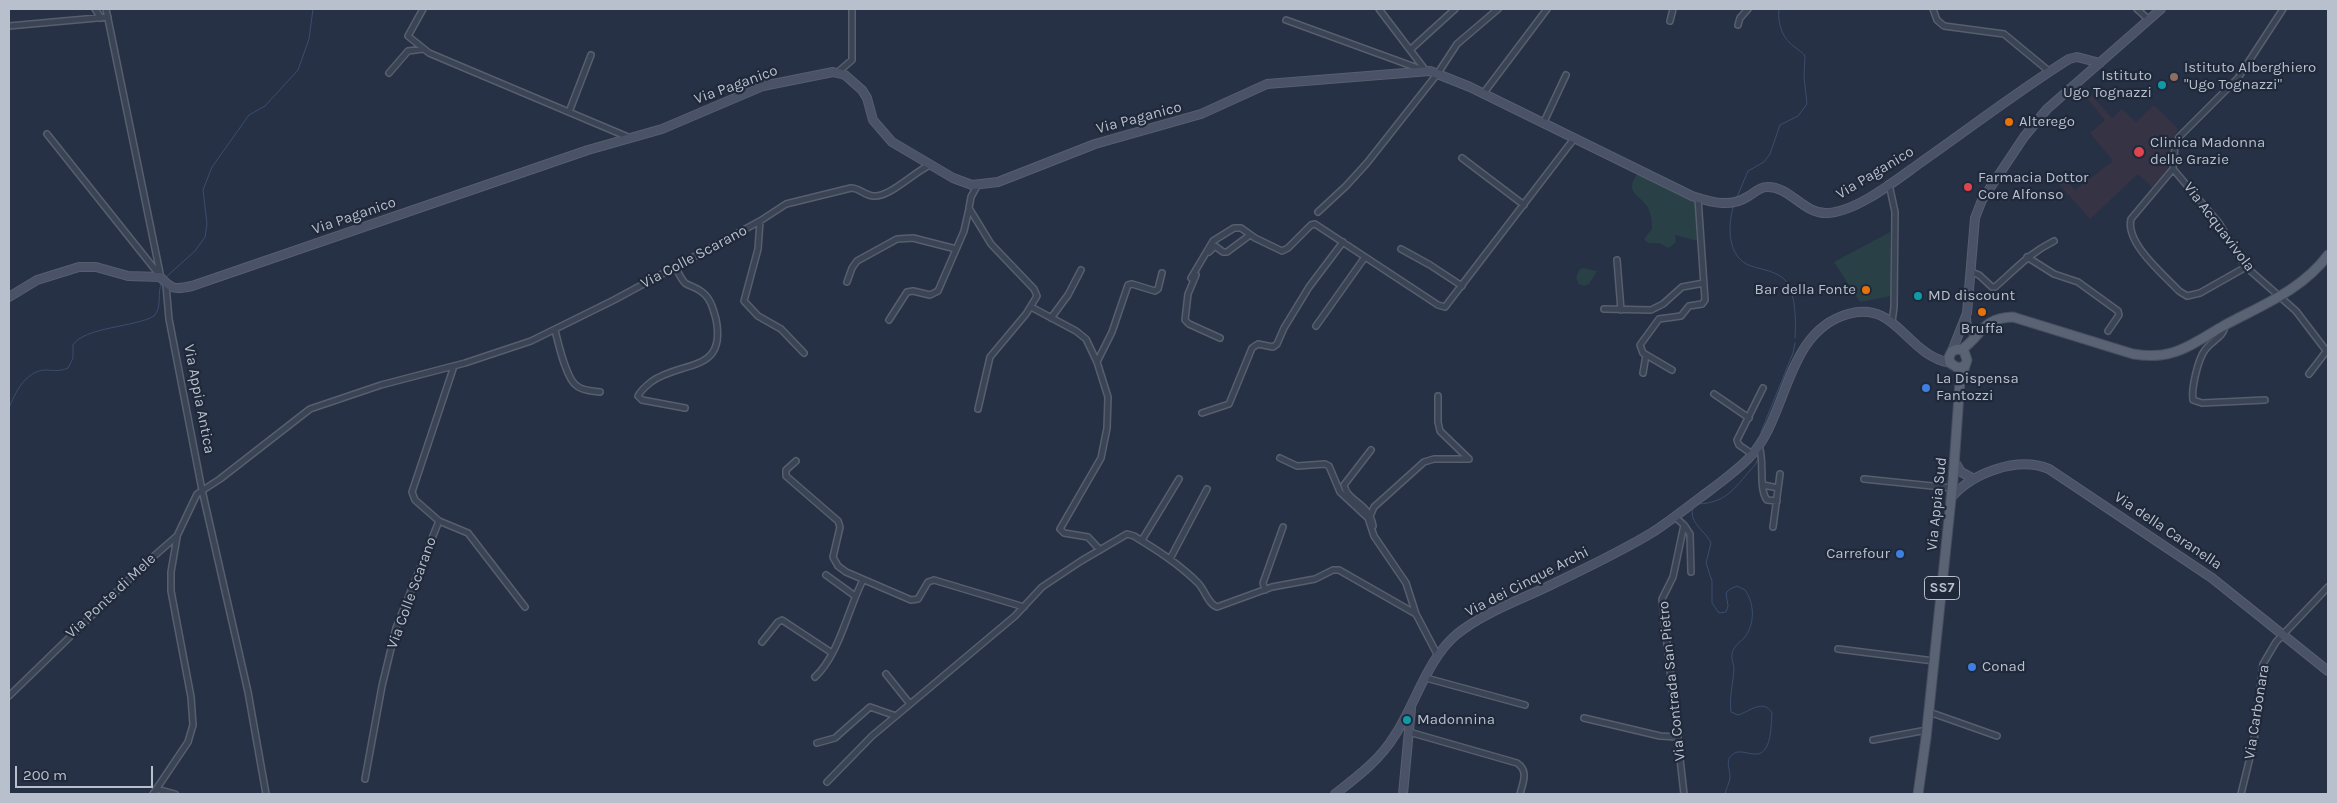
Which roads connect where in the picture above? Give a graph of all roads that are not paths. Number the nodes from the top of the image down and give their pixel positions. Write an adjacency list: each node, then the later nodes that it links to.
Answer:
1 (95, 9): 15 (street)
2 (423, 9): 21 (street)
3 (852, 9): 26 (street)
4 (1379, 9): 22 (street)
5 (1455, 9): 22 (street)
6 (1498, 9): 27 (street)
7 (1547, 9): 31 (street)
8 (1673, 9): 18 (street)
9 (1748, 9): 19 (street)
10 (1933, 9): 28 (street)
11 (2137, 9): 17 (street)
12 (2161, 9): 17 (street)
13 (2283, 9): 39 (street, Via Acquavivola)
14 (108, 12): 15 (street); 56 (street, Via Appia Antica)
15 (101, 18): 20 (street)
16 (1286, 20): 25 (street, Via Paganico)
17 (2149, 20): 24 (street)
18 (1670, 21)
19 (1738, 24)
20 (9, 26)
21 (424, 49): 29 (street); 32 (street)
22 (1410, 50): 25 (street)
23 (591, 55): 32 (street)
24 (2100, 62): 28 (street, Via Paganico); 61 (street)
25 (1426, 71): 27 (street, Via Paganico); 41 (street, Via Paganico)
26 (838, 72): 35 (street, Via Paganico); 38 (street)
27 (1438, 73): 31 (street, Via Paganico); 45 (street)
28 (2050, 73): 40 (street, Via Paganico)
29 (389, 74)
30 (1566, 75): 33 (street)
31 (1483, 94): 33 (street, Via Paganico)
32 (569, 112): 35 (street)
33 (1543, 124): 36 (street, Via Paganico)
34 (47, 134): 57 (street)
35 (628, 138): 67 (street, Via Paganico)
36 (1573, 140): 42 (street, Via Paganico); 43 (street)
37 (1462, 158): 43 (street)
38 (930, 165): 41 (street); 46 (street, Via Colle Scarano)
39 (2173, 169): 59 (street, Via Acquavivola); 59 (street)
40 (1889, 184): 42 (street, Via Paganico); 77 (street)
41 (978, 186): 44 (street)
42 (1698, 198): 66 (street)
43 (1524, 205): 68 (street)
44 (969, 208): 50 (street); 71 (street)
45 (1318, 212)
46 (760, 221): 58 (street, Via Colle Scarano); 85 (street)
47 (1250, 236): 48 (street); 64 (street); 83 (street)
48 (1343, 242): 53 (street); 100 (street)
49 (2054, 242): 54 (street)
50 (956, 249): 65 (street); 76 (street)
51 (1401, 249): 68 (street)
52 (2328, 255): 69 (main road)
53 (1366, 257): 68 (street); 79 (street)
54 (2027, 257): 61 (street); 81 (street)
55 (1617, 260): 73 (street)
56 (158, 261): 57 (street); 63 (street, Via Appia Antica)
57 (151, 265): 63 (street)
58 (675, 266): 80 (street, Via Colle Scarano); 98 (street)
59 (2246, 267): 69 (street, Via Acquavivola)
60 (1081, 270): 74 (street)
61 (1971, 272): 75 (street)
62 (1162, 273): 88 (street)
63 (161, 278): 67 (street, Via Appia Antica); 70 (street)
64 (1191, 278)
65 (847, 282)
66 (1704, 283): 73 (street); 86 (street)
67 (166, 285): 116 (street, Via Appia Antica)
68 (1462, 286)
69 (2280, 296): 78 (main road); 84 (street, Via Acquavivola)
70 (9, 297)
71 (1031, 307): 74 (street); 99 (street)
72 (1604, 309): 73 (street)
73 (1621, 310)
74 (1051, 318): 88 (street)
75 (1966, 318): 82 (street); 87 (street)
76 (890, 320)
77 (1892, 322): 87 (street, Via dei Cinque Archi); 102 (street, Via dei Cinque Archi)
78 (2225, 325): 82 (main road); 97 (street)
79 (1316, 326)
80 (555, 330): 89 (street, Via Colle Scarano); 94 (street)
81 (2108, 331)
82 (1976, 335): 87 (main road)
83 (1220, 338)
84 (2328, 351): 92 (street)
85 (804, 353)
86 (1646, 355): 90 (street); 91 (street)
87 (1957, 358): 107 (main road, Via Appia Sud / SS7)
88 (1097, 362): 128 (street)
89 (454, 366): 116 (street, Via Colle Scarano); 121 (street, Via Colle Scarano)
90 (1672, 370)
91 (1644, 373)
92 (2309, 374)
93 (1763, 388): 101 (street)
94 (600, 392)
95 (1714, 394): 101 (street)
96 (1438, 396): 119 (street)
97 (2265, 400)
98 (685, 408)
99 (978, 409)
100 (1202, 413)
101 (1749, 418): 104 (street)
102 (1759, 446): 104 (street, Via dei Cinque Archi); 113 (street)
103 (1371, 450): 119 (street)
104 (1752, 454): 120 (street, Via dei Cinque Archi)
105 (1280, 458): 127 (street)
106 (796, 461): 132 (street)
107 (1955, 462): 111 (street); 112 (main road, Via Appia Sud / SS7)
108 (1780, 474): 114 (street)
109 (1179, 479): 126 (street)
110 (1864, 479): 112 (street)
111 (1974, 479): 112 (street, Via della Caranella); 117 (street, Via della Caranella); 139 (street, Via della Caranella)
112 (1953, 484): 117 (main road, Via Appia Sud / SS7)
113 (1763, 486): 114 (street); 118 (street)
114 (1778, 488): 118 (street)
115 (1207, 489): 129 (street)
116 (202, 490): 125 (street, Via Ponte di Mele); 167 (street, Via Appia Antica)
117 (1951, 498): 144 (main road, Via Appia Sud / SS7)
118 (1777, 501): 124 (street)
119 (1371, 514): 127 (street)
120 (1675, 516): 122 (street); 143 (street, Via dei Cinque Archi)
121 (439, 521): 137 (street); 162 (street, Via Colle Scarano)
122 (1684, 525): 130 (street); 159 (street, Via Contrada San Pietro)
123 (1283, 527): 134 (street)
124 (1773, 527)
125 (177, 536): 149 (street, Via Ponte di Mele); 164 (street)
126 (1142, 540): 128 (street); 129 (street)
127 (1377, 541): 138 (street)
128 (1100, 550): 136 (street)
129 (1170, 559): 134 (street)
130 (1691, 572)
131 (826, 575): 135 (street)
132 (863, 580): 135 (street); 136 (street)
133 (2328, 587): 139 (street, Via Carbonara)
134 (1265, 590): 138 (street)
135 (855, 596): 142 (street)
136 (1024, 607): 150 (street)
137 (525, 608)
138 (1416, 614): 143 (street)
139 (2283, 635): 145 (street, Via della Caranella); 173 (street, Via Carbonara)
140 (762, 642): 142 (street)
141 (1838, 649): 144 (street)
142 (832, 653): 147 (street)
143 (1438, 656): 148 (street, Via dei Cinque Archi)
144 (1934, 661): 153 (main road, Via Appia Sud / SS7)
145 (2328, 671)
146 (886, 674): 150 (street)
147 (815, 676)
148 (1426, 678): 151 (street, Via dei Cinque Archi); 152 (street)
149 (9, 696)
150 (910, 704): 154 (street)
151 (1412, 704): 157 (street); 168 (street, Via dei Cinque Archi)
152 (1525, 705)
153 (1929, 712): 156 (main road, Via Appia Sud / SS7); 158 (street)
154 (896, 716): 161 (street); 163 (street)
155 (1584, 718): 159 (street)
156 (1927, 730): 160 (street); 172 (main road, Via Appia Sud / SS7)
157 (1409, 732): 169 (street); 170 (street)
158 (1998, 736)
159 (1678, 737): 171 (street, Via Contrada San Pietro)
160 (1873, 740)
161 (818, 743)
162 (365, 778)
163 (827, 782)
164 (156, 789): 165 (street); 166 (street)
165 (153, 794)
166 (175, 794)
167 (266, 794)
168 (1335, 794)
169 (1403, 794)
170 (1520, 794)
171 (1684, 794)
172 (1918, 794)
173 (2241, 794)

